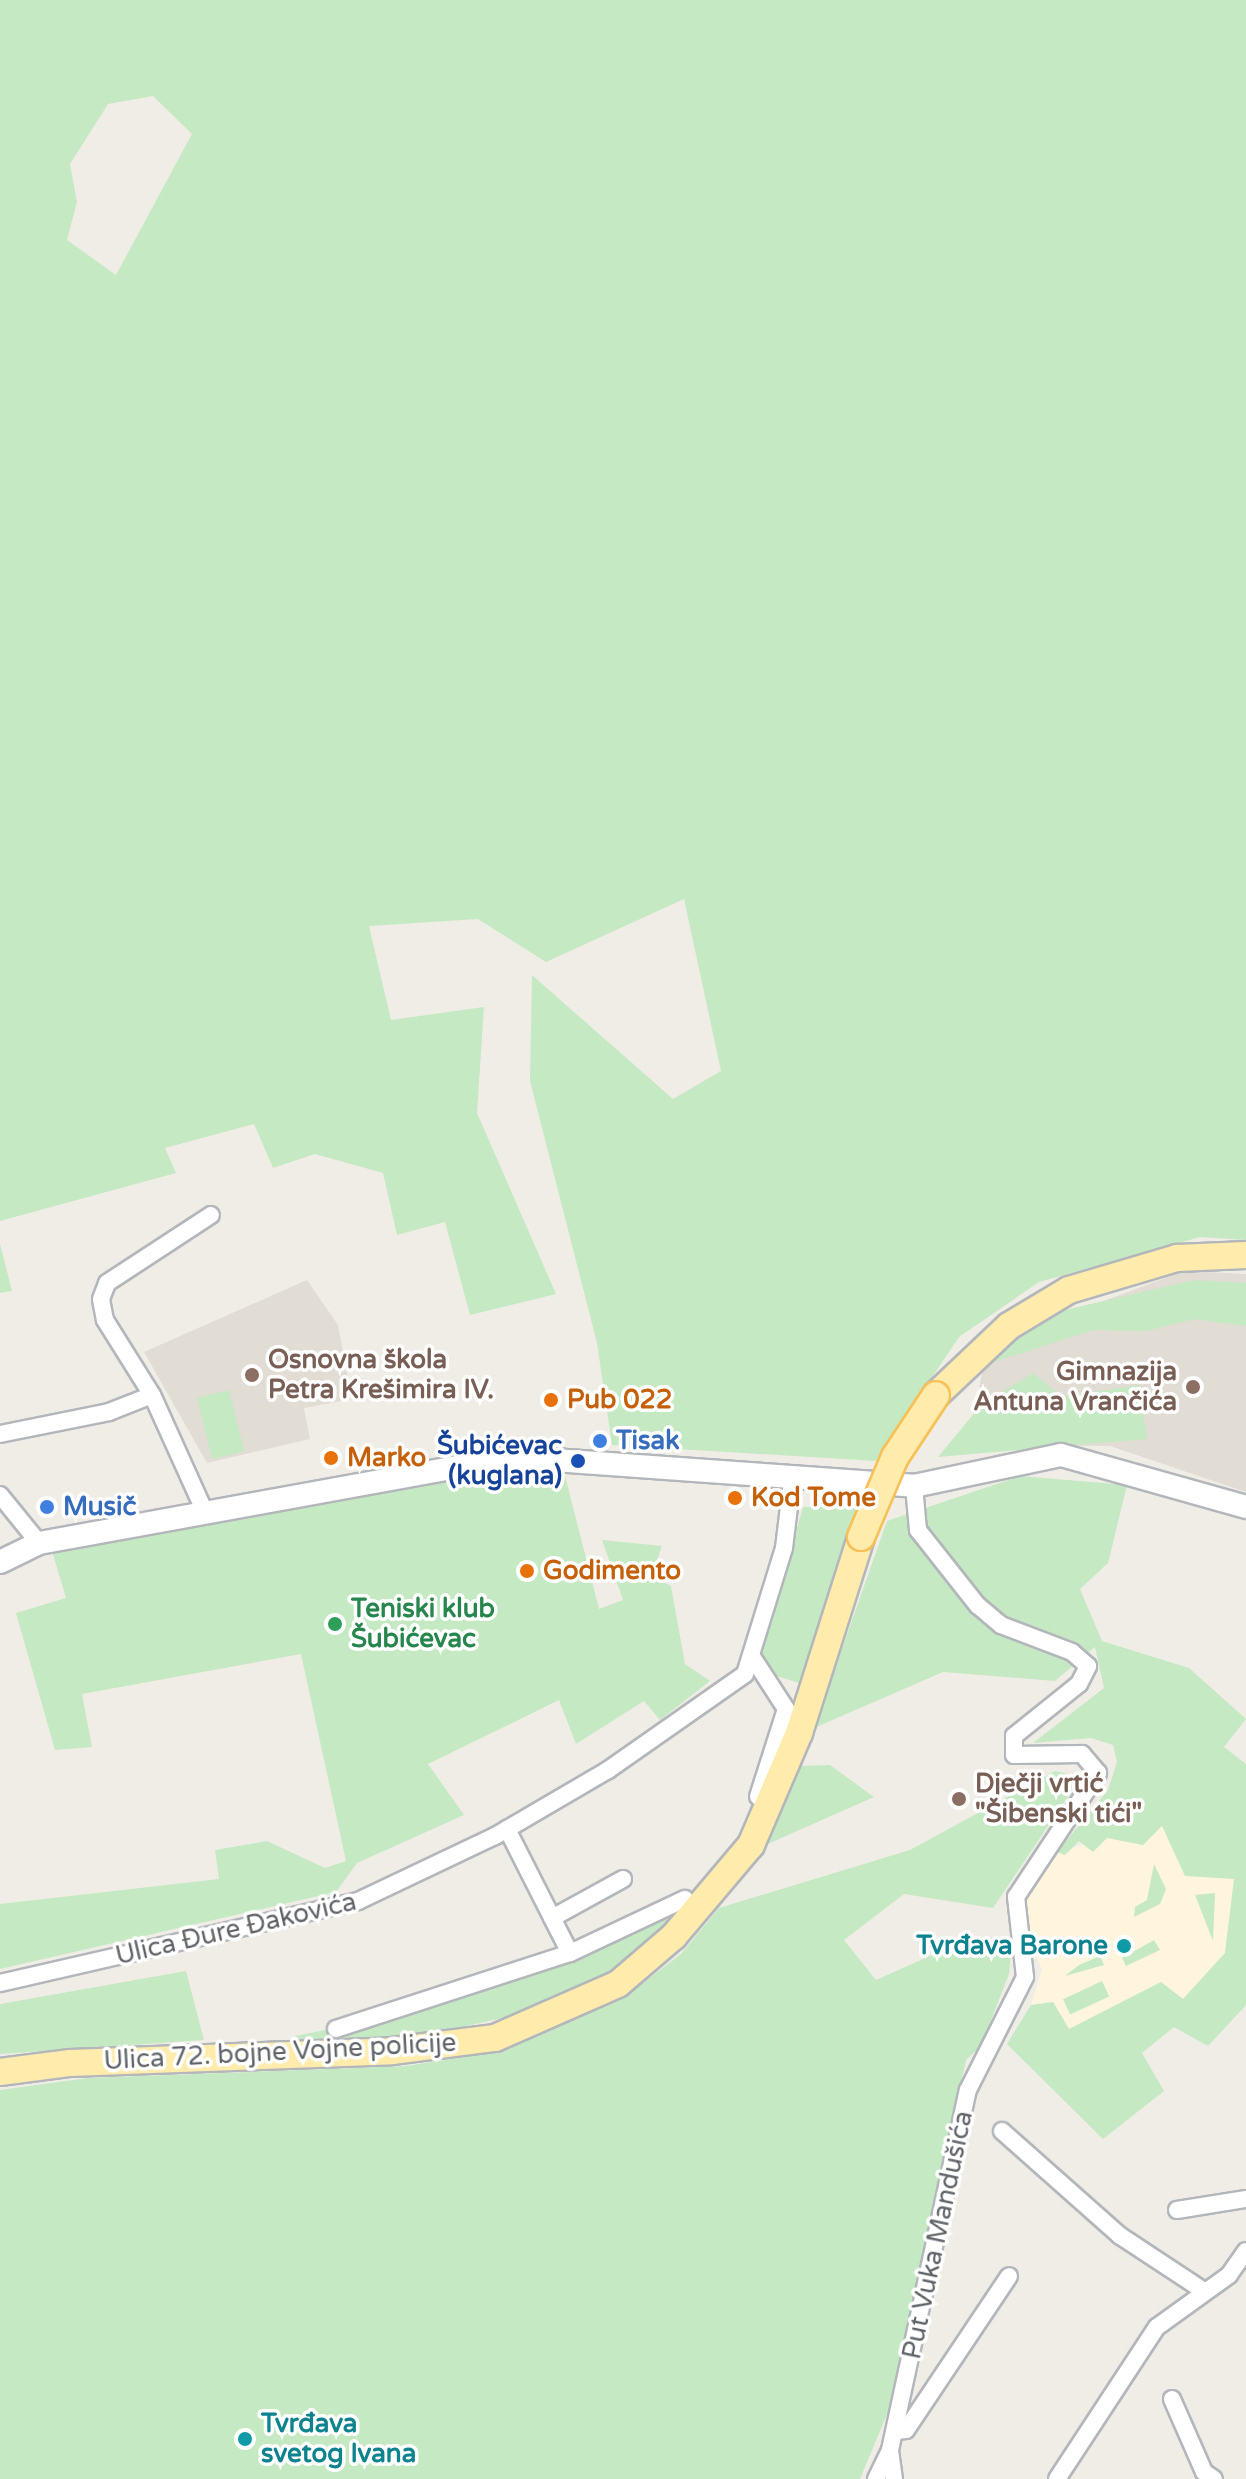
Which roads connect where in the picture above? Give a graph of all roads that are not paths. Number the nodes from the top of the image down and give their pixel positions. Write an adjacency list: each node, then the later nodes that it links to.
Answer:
1 (211, 1215): 3 (street)
2 (1246, 1255): 21 (main road, Ulica 72. bojne Vojne policije, bridge)
3 (152, 1395): 4 (street); 9 (street)
4 (0, 1434)
5 (792, 1482): 6 (street); 9 (street); 12 (street, Ulica Đure Đakovića)
6 (914, 1486): 8 (street); 29 (street, Put Vuka Mandušića)
7 (0, 1495): 10 (street)
8 (1246, 1507)
9 (204, 1510): 10 (street)
10 (39, 1543): 11 (street)
11 (0, 1562)
12 (753, 1658): 13 (street); 14 (street, Ulica Đure Đakovića)
13 (758, 1797)
14 (507, 1829): 17 (street); 19 (street, Ulica Đure Đakovića)
15 (623, 1879): 17 (street)
16 (685, 1899): 18 (street)
17 (552, 1918): 18 (street)
18 (570, 1953): 20 (street)
19 (0, 1983)
20 (336, 2029)
21 (0, 2072)
22 (1002, 2131): 27 (street)
23 (1246, 2199): 24 (street)
24 (1177, 2210)
25 (1246, 2251): 27 (street)
26 (1009, 2276): 29 (street)
27 (1204, 2291): 34 (street)
28 (1172, 2399): 31 (street)
29 (896, 2431): 30 (street, Put Vuka Mandušića)
30 (890, 2450): 32 (street); 33 (street, Put Vuka Mandušića)
31 (1206, 2477)
32 (876, 2479)
33 (894, 2479)
34 (1057, 2479)

